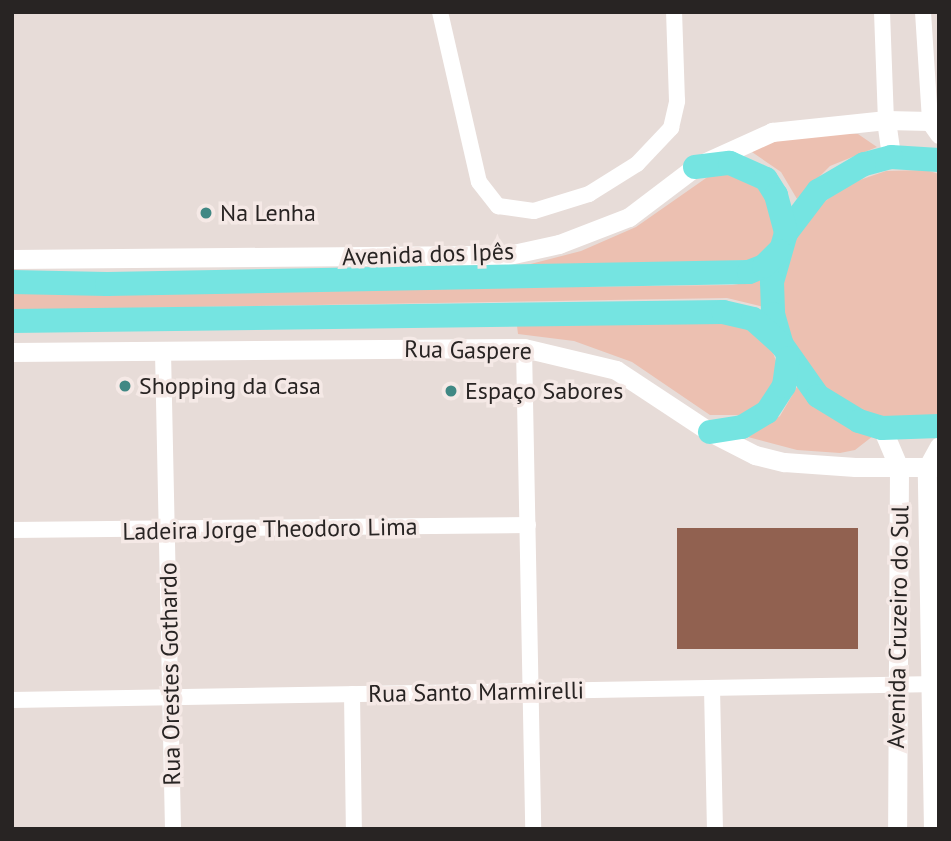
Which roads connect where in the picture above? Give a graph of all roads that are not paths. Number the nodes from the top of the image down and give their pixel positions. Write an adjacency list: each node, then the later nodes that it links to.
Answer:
1 (440, 12): 2 (street)
2 (674, 12)
3 (882, 12): 5 (street)
4 (923, 12): 6 (street)
5 (886, 120): 6 (street, Avenida dos Ipês); 7 (street); 9 (street, Avenida dos Ipês)
6 (936, 126)
7 (891, 158): 8 (main road); 10 (main road)
8 (939, 160)
9 (695, 167): 10 (main road); 11 (street, Avenida dos Ipês)
10 (782, 242): 12 (main road); 17 (main road)
11 (12, 259)
12 (12, 282)
13 (12, 321): 17 (main road)
14 (524, 348): 16 (street, Rua Gaspere); 20 (street, Rua Gaspere); 24 (street)
15 (12, 352): 16 (street, Rua Gaspere)
16 (163, 352): 26 (street, Rua Orestes Gothardo)
17 (785, 352): 19 (main road); 20 (main road)
18 (939, 426): 19 (main road)
19 (883, 428): 23 (street, Avenida Cruzeiro do Sul)
20 (710, 432): 23 (street, Rua Gaspere)
21 (939, 446): 22 (street, Avenida Cruzeiro do Sul)
22 (933, 467): 23 (street, Rua Gaspere); 27 (street, Avenida Cruzeiro do Sul)
23 (900, 468): 29 (street, Avenida Cruzeiro do Sul)
24 (528, 525): 26 (street, Ladeira Jorge Theodoro Lima); 30 (street)
25 (12, 530): 26 (street, Ladeira Jorge Theodoro Lima)
26 (167, 531): 32 (street, Rua Orestes Gothardo)
27 (934, 684): 29 (street, Rua Santo Marmirelli); 39 (street, Avenida Cruzeiro do Sul)
28 (712, 688): 29 (street, Rua Santo Marmirelli); 30 (street, Rua Santo Marmirelli); 37 (street)
29 (897, 688): 38 (street, Avenida Cruzeiro do Sul)
30 (530, 691): 31 (street, Rua Santo Marmirelli); 36 (street)
31 (352, 694): 32 (street, Rua Santo Marmirelli); 35 (street)
32 (170, 698): 33 (street, Rua Santo Marmirelli); 34 (street, Rua Orestes Gothardo)
33 (12, 700)
34 (173, 829)
35 (354, 829)
36 (533, 829)
37 (715, 829)
38 (897, 829)
39 (933, 829)

